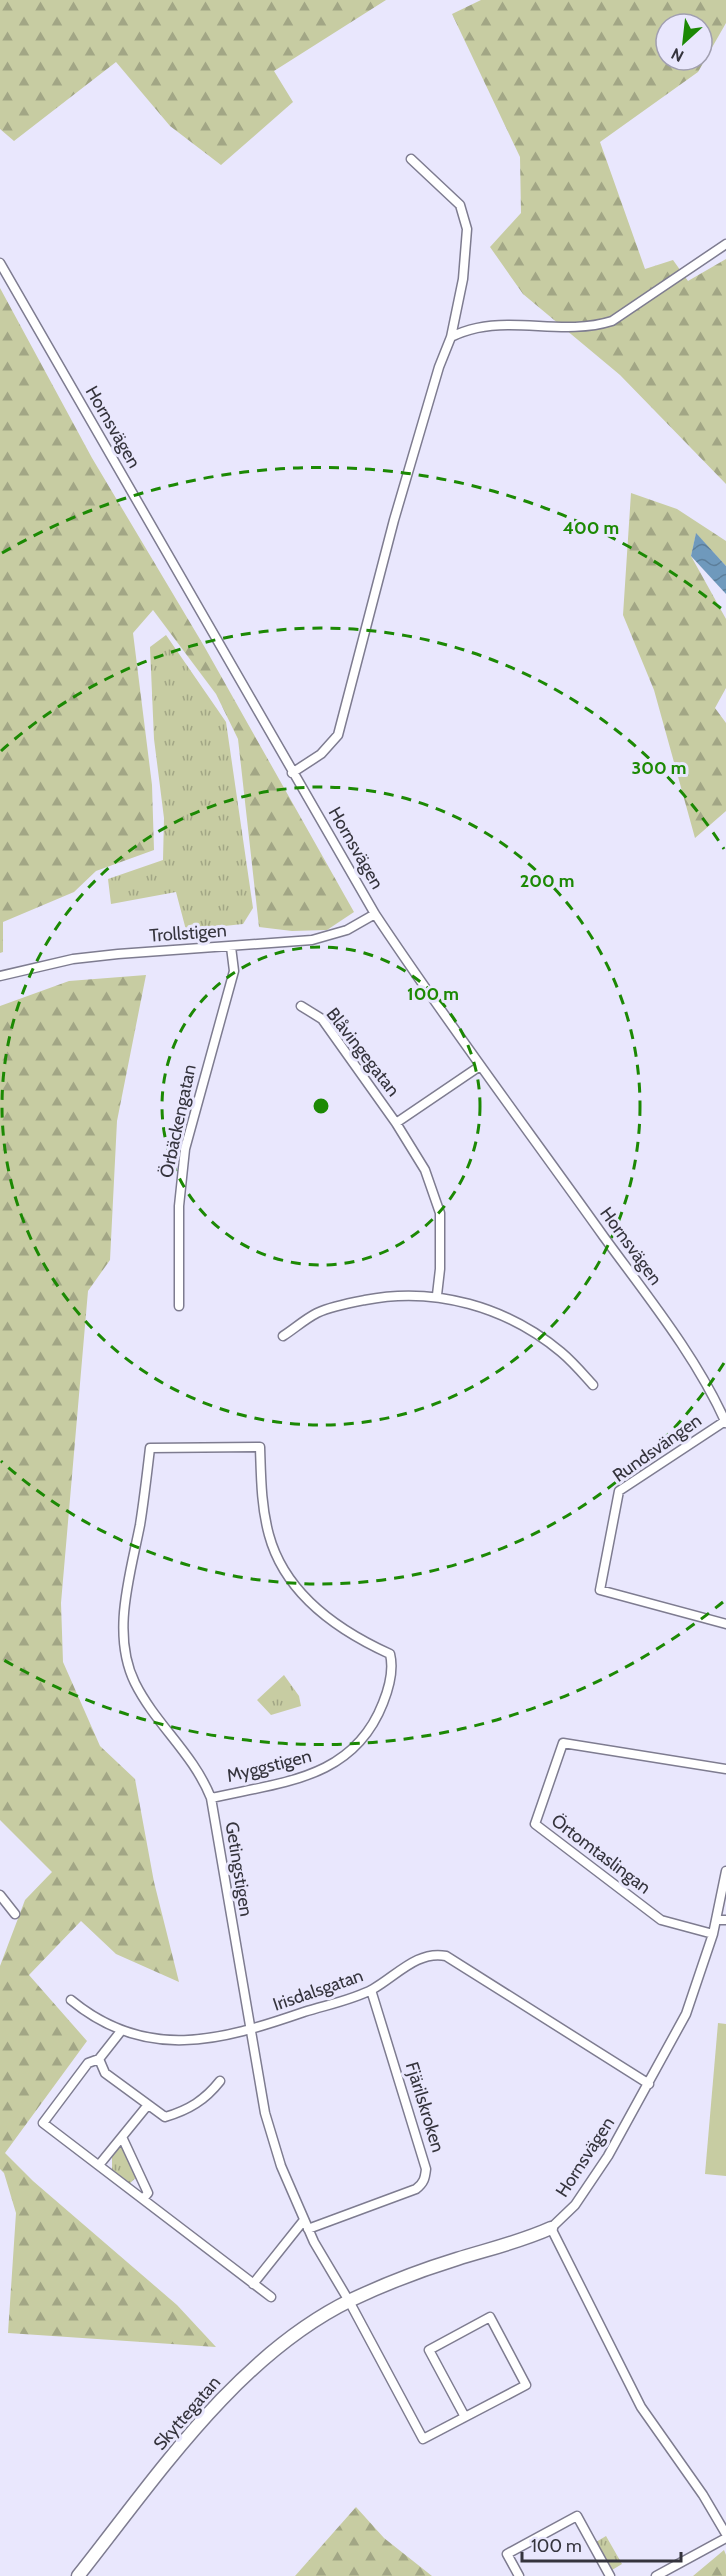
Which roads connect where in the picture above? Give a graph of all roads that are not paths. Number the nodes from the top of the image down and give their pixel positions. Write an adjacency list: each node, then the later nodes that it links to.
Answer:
1 (411, 159): 4 (street)
2 (726, 244): 4 (street)
3 (0, 263): 5 (street, Hornsvägen)
4 (451, 337): 5 (street)
5 (292, 773): 6 (street, Hornsvägen)
6 (375, 914): 7 (street, Trollstigen); 10 (street, Hornsvägen)
7 (231, 947): 8 (street, Trollstigen); 13 (street, Örbäckengatan)
8 (0, 976)
9 (301, 1006): 11 (street, Blåvingegatan)
10 (480, 1066): 11 (street, Blåvingegatan); 16 (street, Hornsvägen)
11 (396, 1123): 12 (street, Blåvingegatan)
12 (437, 1295): 14 (street); 15 (street)
13 (179, 1306)
14 (283, 1336)
15 (593, 1385)
16 (726, 1422): 18 (street, Rundsvängen)
17 (150, 1448): 20 (street, Getingstigen); 20 (street, Myggstigen)
18 (726, 1624)
19 (726, 1769): 26 (street, Örtomtaslingan)
20 (211, 1798): 29 (street, Getingstigen)
21 (726, 1871): 24 (street, Hornsvägen)
22 (0, 1895): 23 (street)
23 (15, 1914)
24 (716, 1920): 25 (street); 26 (street, Hornsvägen)
25 (726, 1920)
26 (712, 1934): 33 (street, Hornsvägen)
27 (371, 1990): 29 (street, Irisdalsgatan); 33 (street, Irisdalsgatan); 38 (street, Fjärilskroken)
28 (71, 2000): 30 (street, Irisdalsgatan)
29 (252, 2030): 30 (street, Irisdalsgatan); 38 (street, Getingstigen)
30 (121, 2031): 31 (street)
31 (99, 2060): 34 (street); 36 (street)
32 (220, 2081): 34 (street)
33 (649, 2084): 39 (street, Hornsvägen)
34 (147, 2106): 35 (street)
35 (122, 2137): 36 (street); 37 (street)
36 (99, 2165): 37 (street)
37 (143, 2199): 40 (street)
38 (306, 2225): 40 (street); 42 (street, Getingstigen)
39 (551, 2228): 42 (street, Skyttegatan); 44 (street)
40 (253, 2284): 41 (street)
41 (271, 2296)
42 (349, 2301): 43 (street); 45 (street, Skyttegatan)
43 (465, 2417): 43 (street)
44 (726, 2536): 48 (street)
45 (78, 2576)
46 (519, 2576): 47 (street)
47 (610, 2576)
48 (656, 2576)

